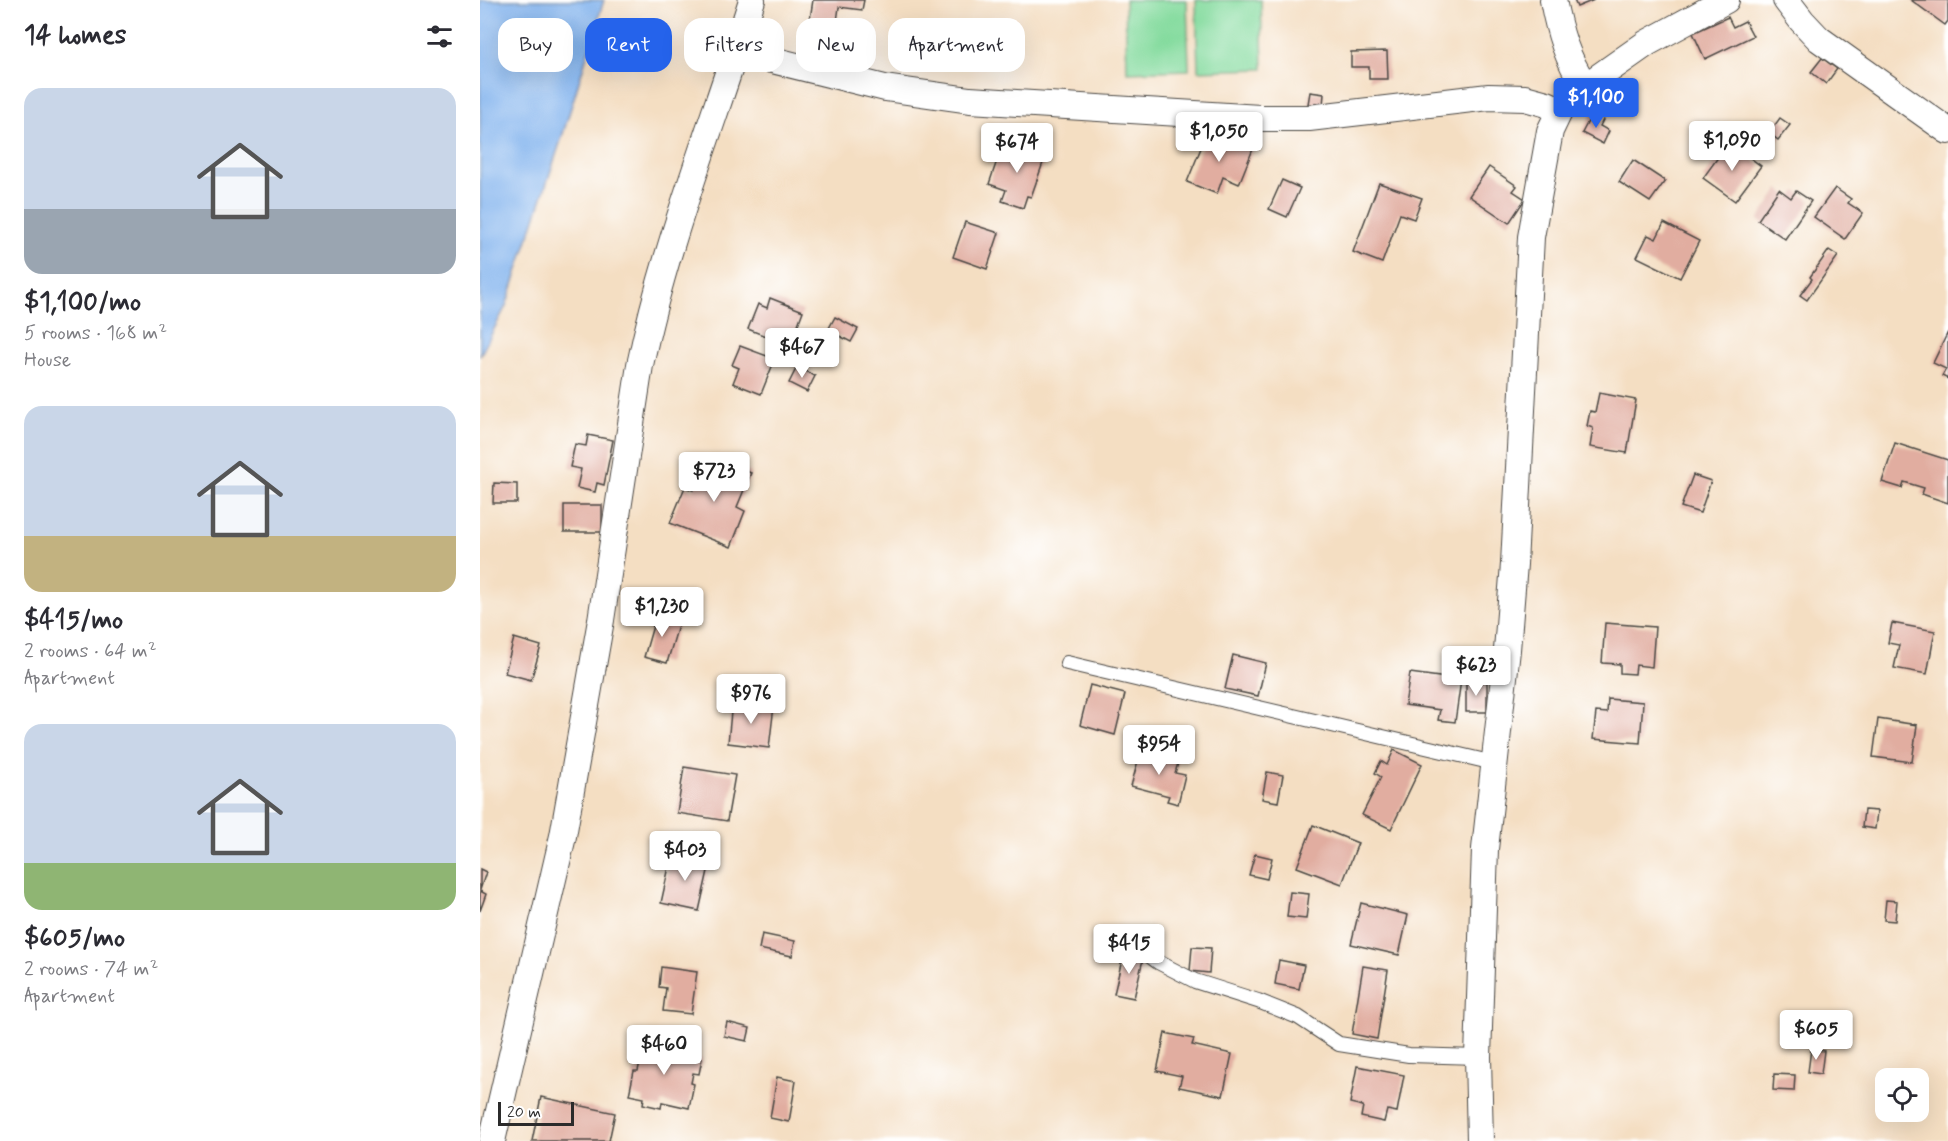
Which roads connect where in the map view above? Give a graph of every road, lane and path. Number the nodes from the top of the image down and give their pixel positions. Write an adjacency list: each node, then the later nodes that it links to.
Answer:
1 (752, 0): 5 (street)
2 (1553, 0): 8 (street)
3 (1726, 0): 8 (street)
4 (1786, 0): 10 (street)
5 (746, 18)
6 (784, 63): 9 (street)
7 (729, 72): 15 (street)
8 (1585, 86): 9 (street)
9 (1560, 110): 12 (street)
10 (1948, 131)
11 (1067, 663): 12 (lane)
12 (1494, 763): 14 (street)
13 (1131, 942): 14 (lane)
14 (1478, 1057): 16 (street)
15 (492, 1141)
16 (1480, 1141)

